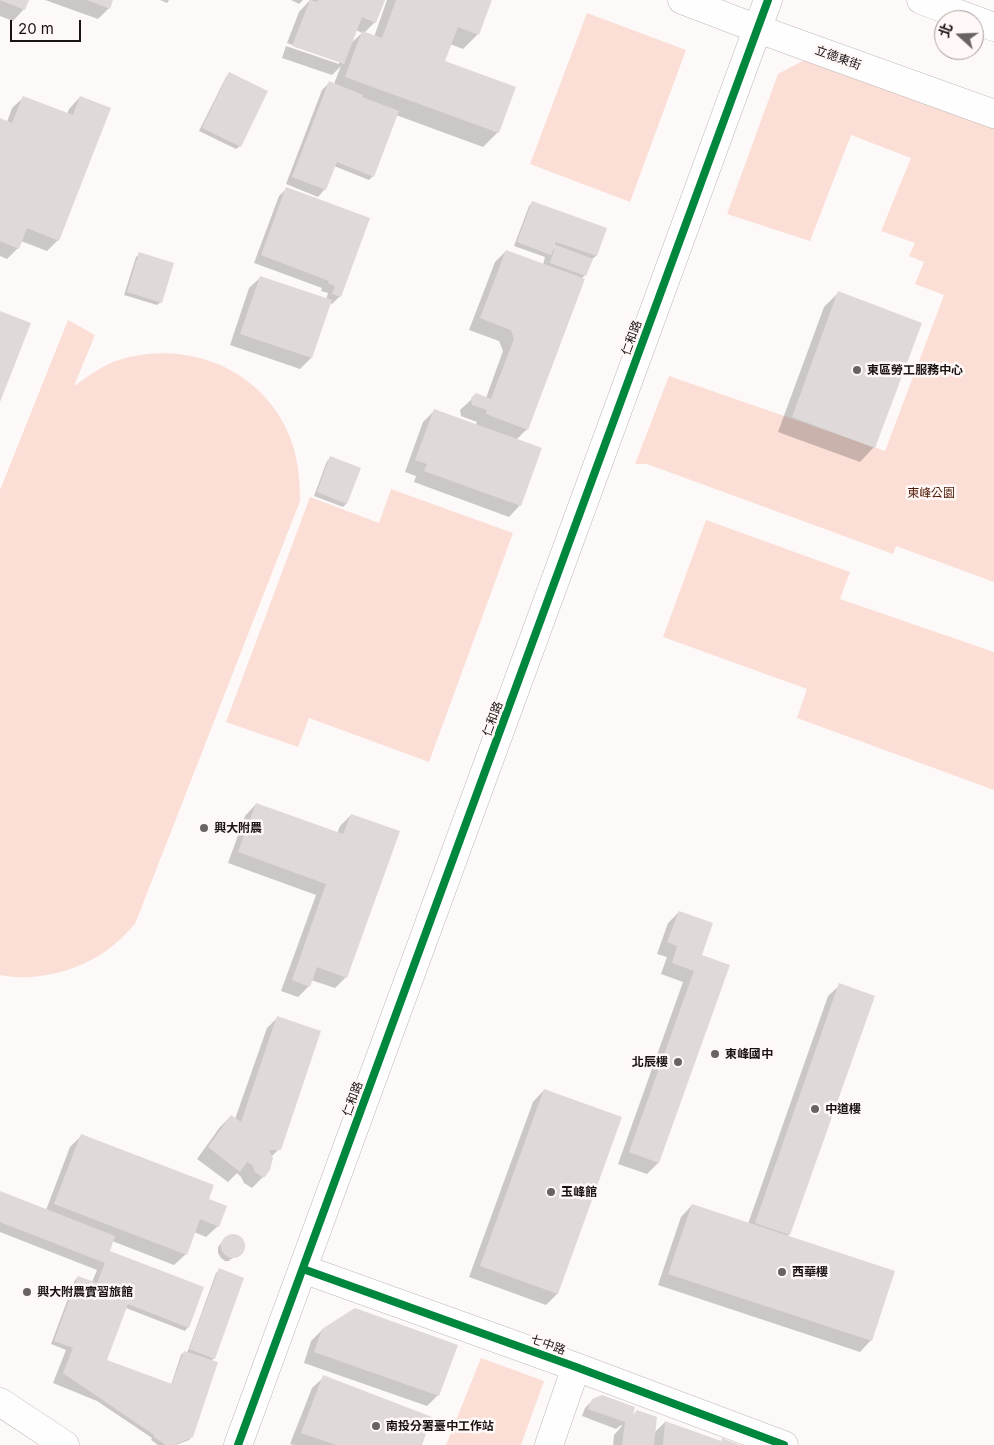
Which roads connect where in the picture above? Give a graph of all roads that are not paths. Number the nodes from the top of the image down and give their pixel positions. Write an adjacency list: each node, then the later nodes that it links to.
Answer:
1 (682, 0): 5 (street, 立德東街)
2 (768, 0): 5 (street, 仁和路)
3 (921, 0): 4 (street)
4 (994, 27)
5 (758, 29): 6 (street, 立德東街); 7 (street, 仁和路)
6 (994, 114)
7 (303, 1268): 8 (street, 七中路); 11 (street, 仁和路)
8 (576, 1367): 12 (street); 13 (street, 七中路)
9 (0, 1402): 10 (street)
10 (65, 1445)
11 (238, 1445)
12 (549, 1445)
13 (784, 1445)

